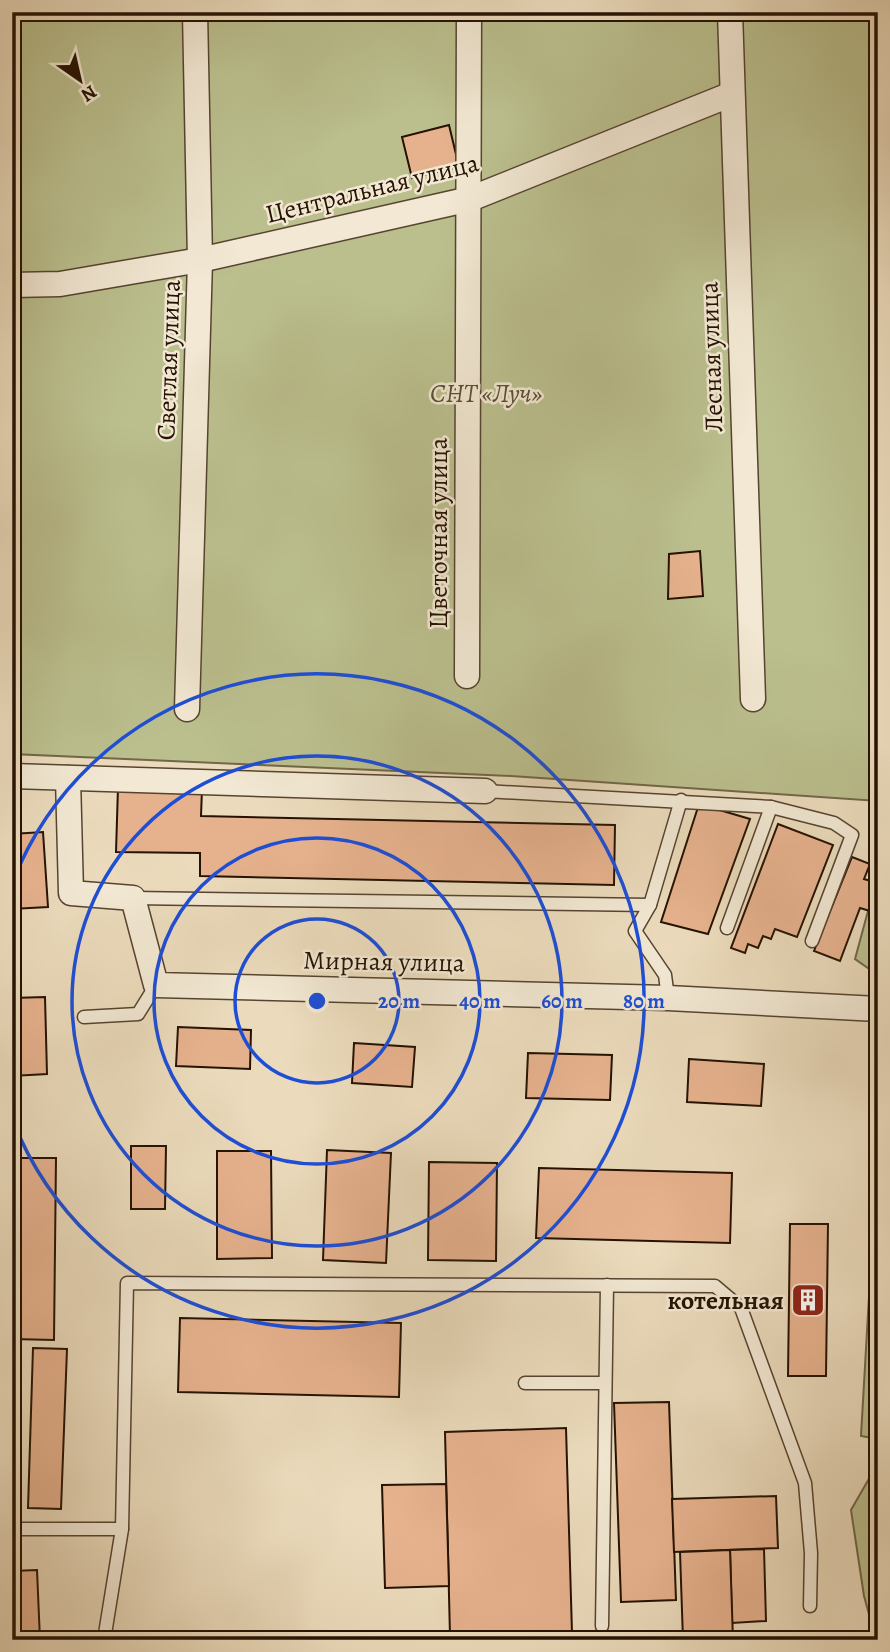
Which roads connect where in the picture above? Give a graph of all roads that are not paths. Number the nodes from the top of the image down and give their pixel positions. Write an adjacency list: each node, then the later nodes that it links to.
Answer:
1 (195, 12): 6 (street, Светлая улица)
2 (469, 12): 5 (street, Цветочная улица)
3 (730, 12): 4 (street, Лесная улица)
4 (732, 94): 5 (street, Центральная улица); 9 (street, Лесная улица)
5 (470, 199): 6 (street, Центральная улица); 8 (street, Цветочная улица)
6 (200, 260): 7 (street, Центральная улица); 10 (street, Светлая улица)
7 (12, 285)
8 (467, 676)
9 (753, 699)
10 (187, 709)
11 (12, 776): 12 (street)
12 (68, 778): 13 (street); 16 (street)
13 (485, 791): 14 (lane)
14 (681, 800): 15 (lane); 17 (lane)
15 (771, 807): 18 (lane); 19 (lane)
16 (133, 898): 17 (lane); 20 (street)
17 (650, 905): 21 (lane)
18 (727, 928)
19 (812, 941)
20 (156, 985): 21 (street, Мирная улица); 23 (lane)
21 (668, 998): 22 (street, Мирная улица)
22 (878, 1009)
23 (84, 1017)
24 (607, 1285): 26 (lane); 28 (lane); 29 (lane)
25 (525, 1383): 26 (lane)
26 (605, 1383): 30 (lane)
27 (12, 1529): 28 (lane)
28 (122, 1529): 31 (lane)
29 (810, 1606)
30 (602, 1626)
31 (104, 1640)

